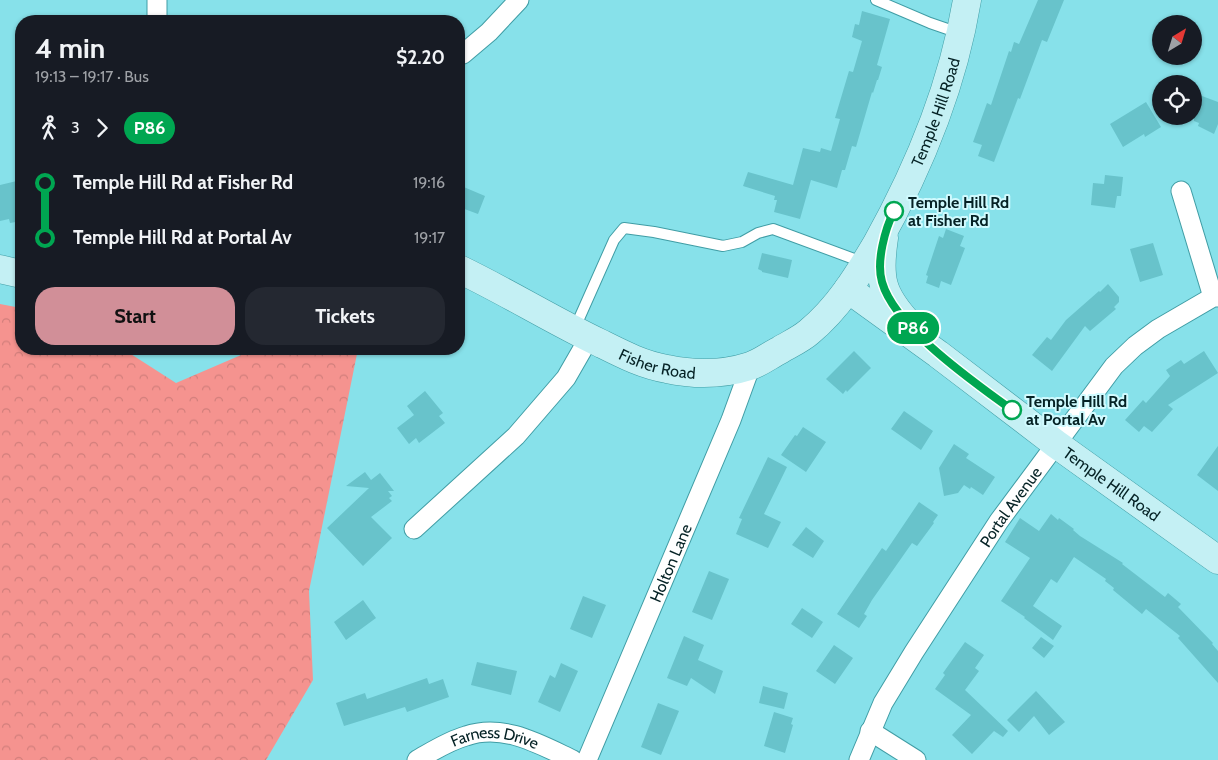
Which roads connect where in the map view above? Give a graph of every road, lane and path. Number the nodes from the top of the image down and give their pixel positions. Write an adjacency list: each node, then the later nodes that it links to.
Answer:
1 (157, 0): 5 (street)
2 (519, 0): 7 (street)
3 (876, 0): 6 (lane)
4 (967, 0): 6 (main road, Temple Hill Road)
5 (157, 15)
6 (960, 33): 9 (main road, Temple Hill Road)
7 (465, 52)
8 (1181, 192): 15 (street)
9 (886, 226): 10 (main road, Temple Hill Road); 17 (main road)
10 (865, 263): 14 (main road, Temple Hill Road); 16 (lane)
11 (0, 269): 13 (main road)
12 (465, 272): 16 (main road, Fisher Road)
13 (15, 273)
14 (848, 289): 17 (main road, Temple Hill Road); 18 (main road, Fisher Road)
15 (1216, 297): 19 (street, Portal Avenue)
16 (581, 334): 18 (main road, Fisher Road); 20 (street)
17 (938, 354): 19 (main road, Temple Hill Road)
18 (751, 366): 25 (street, Holton Lane)
19 (1056, 444): 21 (main road, Temple Hill Road); 22 (street, Portal Avenue)
20 (414, 529)
21 (1218, 560)
22 (870, 732): 26 (street, Portal Avenue); 27 (street)
23 (417, 760): 24 (street, Farness Drive)
24 (573, 760)
25 (587, 760)
26 (859, 760)
27 (916, 760)

